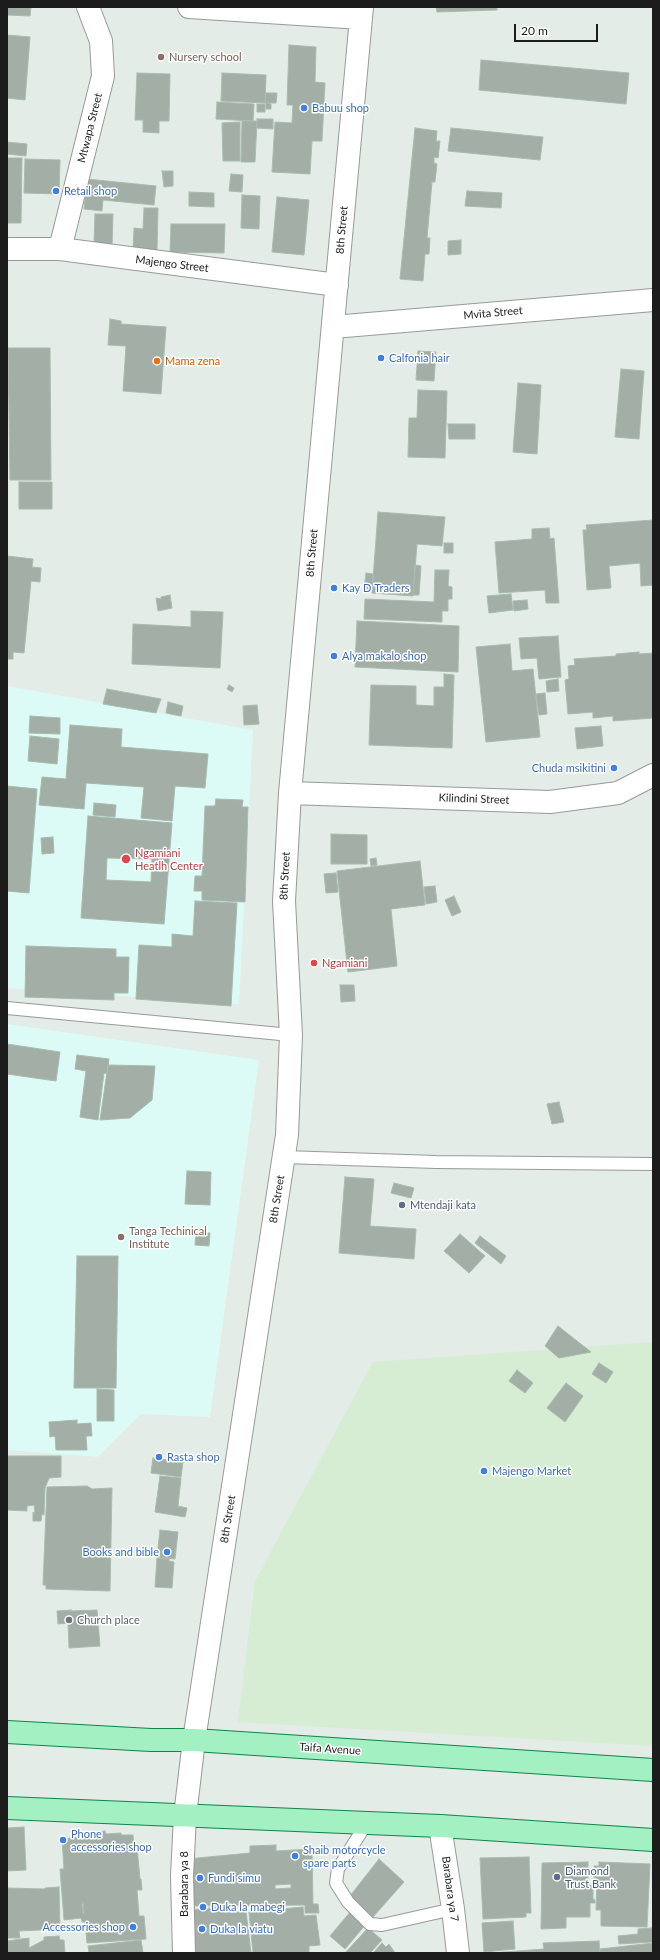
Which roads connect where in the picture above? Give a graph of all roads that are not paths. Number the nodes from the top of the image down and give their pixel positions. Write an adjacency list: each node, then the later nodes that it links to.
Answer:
1 (88, 7): 5 (street, Mtwapa Street)
2 (189, 7): 3 (street)
3 (362, 12): 6 (street, 8th Street)
4 (7, 249): 5 (street, Majengo Street)
5 (60, 249): 6 (street, Majengo Street)
6 (337, 285): 8 (street, 8th Street)
7 (653, 300): 8 (street, Mvita Street)
8 (333, 327): 10 (street, 8th Street)
9 (653, 775): 10 (street, Kilindini Street)
10 (290, 793): 12 (street, 8th Street)
11 (7, 1008): 12 (lane)
12 (291, 1035): 13 (street, 8th Street)
13 (284, 1157): 14 (lane); 16 (street, 8th Street)
14 (653, 1164)
15 (7, 1732): 16 (main road, Taifa Avenue)
16 (194, 1740): 17 (main road, Taifa Avenue); 19 (street, 8th Street)
17 (653, 1770)
18 (7, 1808): 19 (main road)
19 (185, 1816): 20 (main road); 24 (street, Barabara ya 8)
20 (366, 1824): 21 (main road); 23 (lane)
21 (440, 1826): 22 (main road); 23 (street, Barabara ya 7)
22 (653, 1840)
23 (453, 1909): 25 (street, Barabara ya 7)
24 (184, 1953)
25 (458, 1953)

